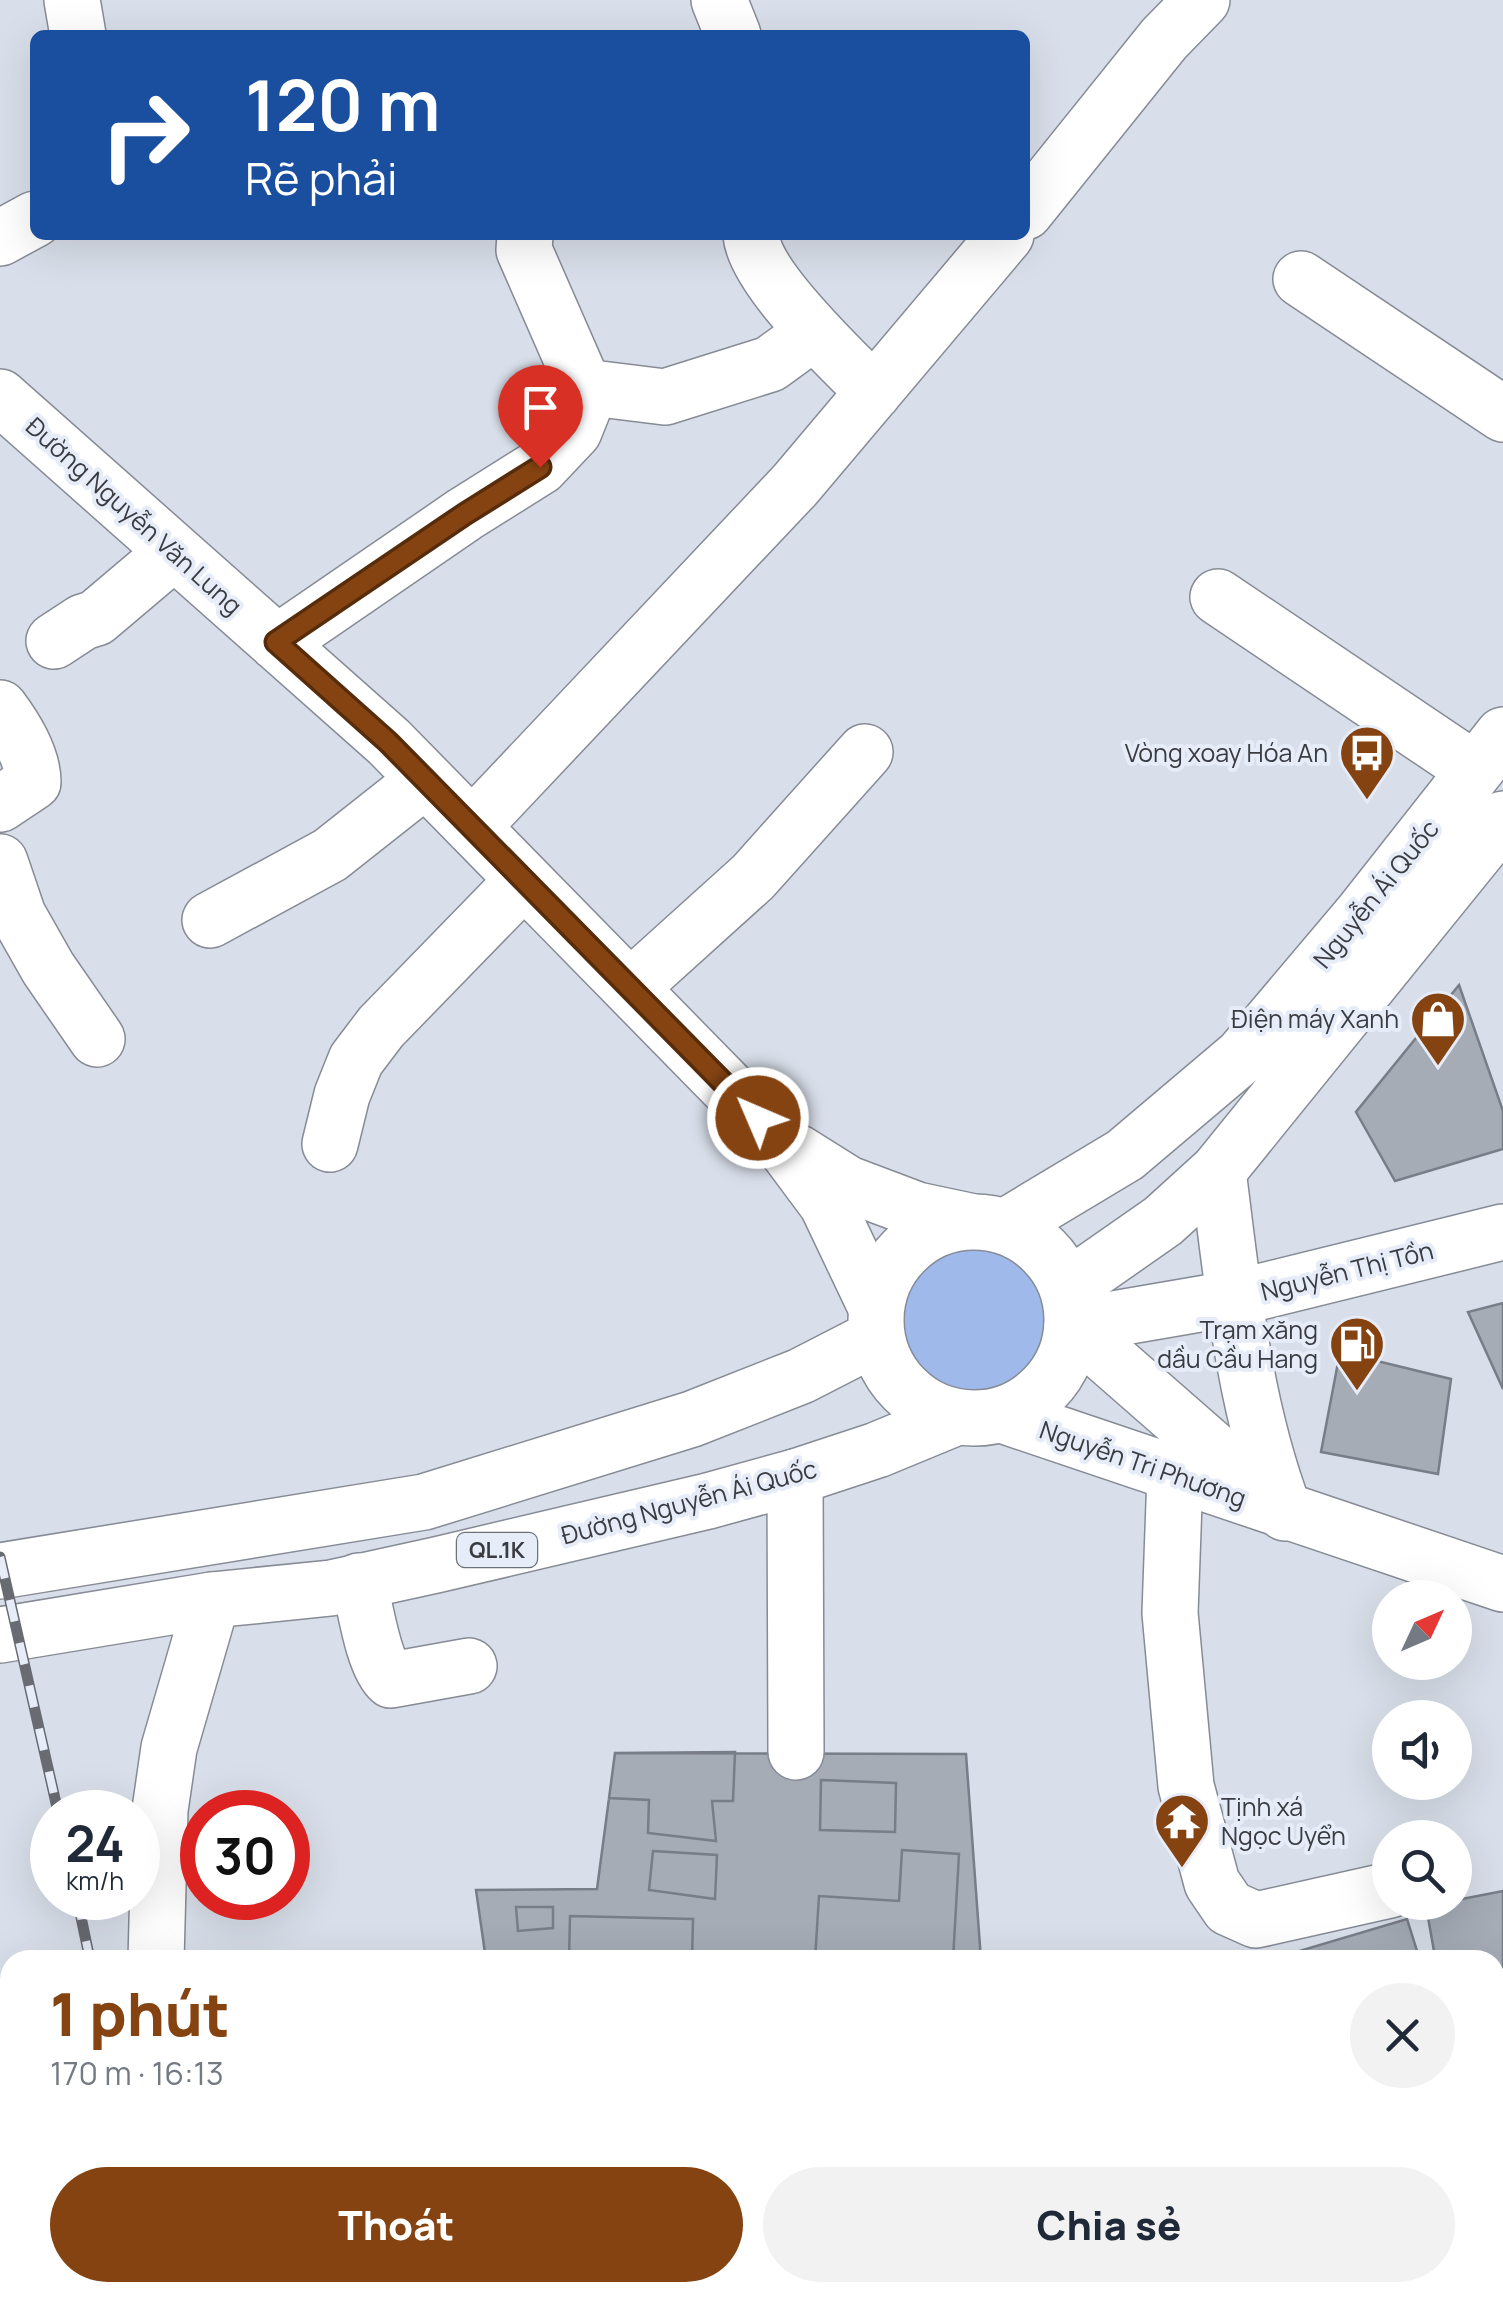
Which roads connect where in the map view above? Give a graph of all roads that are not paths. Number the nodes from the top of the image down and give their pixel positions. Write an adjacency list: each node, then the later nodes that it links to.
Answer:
1 (72, 0): 5 (street)
2 (719, 0): 6 (street)
3 (1202, 0): 4 (street)
4 (1154, 20): 7 (street)
5 (77, 30)
6 (731, 30)
7 (1030, 205)
8 (30, 222): 9 (street)
9 (0, 238)
10 (524, 240): 15 (street)
11 (752, 240): 14 (street)
12 (1002, 240): 16 (street)
13 (1301, 280): 18 (street)
14 (814, 332): 15 (street); 16 (street)
15 (584, 387): 22 (street)
16 (874, 392): 29 (street)
17 (0, 397): 19 (street, Đường Nguyễn Văn Lung)
18 (1503, 414)
19 (174, 552): 21 (street); 22 (street, Đường Nguyễn Văn Lung)
20 (1218, 597): 25 (street)
21 (54, 641)
22 (276, 642): 26 (street, Đường Nguyễn Văn Lung)
23 (0, 708): 27 (street)
24 (865, 752): 33 (street)
25 (1489, 753): 38 (street, Nguyễn Ái Quốc)
26 (425, 780): 29 (street, Đường Nguyễn Văn Lung); 32 (street)
27 (0, 804)
28 (1503, 819): 37 (street, Nguyễn Ái Quốc)
29 (472, 827): 31 (street, Đường Nguyễn Văn Lung)
30 (0, 862): 34 (street)
31 (524, 880): 33 (street, Đường Nguyễn Văn Lung); 36 (street)
32 (210, 920)
33 (630, 988): 35 (street, Đường Nguyễn Văn Lung)
34 (96, 1039)
35 (780, 1141): 38 (street, Đường Nguyễn Văn Lung); 42 (street, Đường Nguyễn Văn Lung)
36 (330, 1144)
37 (1218, 1171): 40 (street); 41 (street, Nguyễn Ái Quốc)
38 (987, 1224): 41 (street); 42 (street)
39 (1503, 1232): 40 (street, Nguyễn Thị Tồn)
40 (1235, 1298): 41 (street, Nguyễn Thị Tồn); 46 (street)
41 (1070, 1307): 43 (street); 46 (street, Nguyễn Tri Phương)
42 (876, 1322): 43 (street); 47 (street)
43 (980, 1416): 44 (street, Nguyễn Tri Phương); 45 (street, Đường Nguyễn Ái Quốc / QL.1K)
44 (1175, 1476): 46 (street, Nguyễn Tri Phương); 54 (street)
45 (795, 1477): 48 (street, Đường Nguyễn Ái Quốc / QL.1K); 53 (street)
46 (1285, 1512): 49 (street, Nguyễn Tri Phương)
47 (0, 1570)
48 (359, 1581): 50 (street, Đường Nguyễn Ái Quốc / QL.1K); 52 (street)
49 (1503, 1584)
50 (212, 1600): 51 (street, Đường Nguyễn Ái Quốc / QL.1K); 55 (street)
51 (0, 1635)
52 (469, 1666)
53 (796, 1752)
54 (1372, 1894)
55 (156, 1950)

